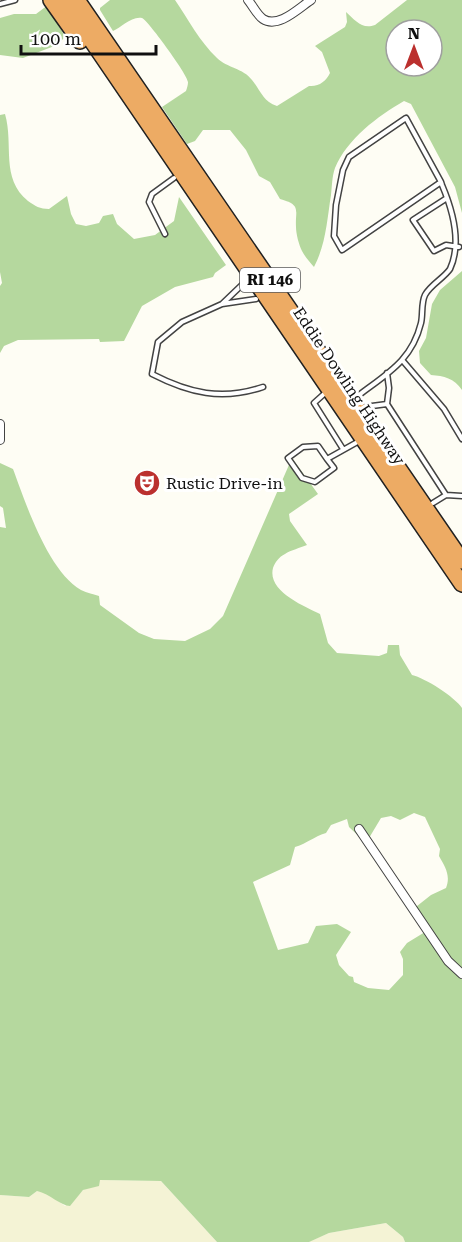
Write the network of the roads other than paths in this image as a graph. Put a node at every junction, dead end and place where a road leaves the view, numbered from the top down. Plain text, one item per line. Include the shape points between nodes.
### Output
1 (15, 0) edge
2 (51, 0) edge
3 (64, 0) edge
4 (78, 0) edge
5 (88, 0) edge
6 (248, 0) edge
7 (311, 0) edge
8 (0, 4) edge
9 (174, 178) junction
10 (441, 182) junction
11 (447, 198) junction
12 (165, 234) dead end
13 (459, 247) junction
14 (245, 282) junction
15 (256, 299) junction
16 (222, 304) junction
17 (403, 361) junction
18 (387, 373) junction
19 (263, 387) dead end
20 (324, 394) junction
21 (359, 395) junction
22 (387, 405) junction
23 (368, 409) junction
24 (0, 425) edge
25 (462, 439) edge
26 (0, 440) edge
27 (365, 444) junction
28 (343, 449) junction
29 (327, 459) junction
30 (462, 496) edge
31 (440, 499) junction
32 (462, 544) edge
33 (462, 561) edge
34 (462, 584) edge
35 (359, 829) dead end
36 (462, 974) edge

1 - 8 lane
2 - 9 highway
3 - 27 highway, Eddie Dowling Highway / RI 146
4 - 33 highway, Eddie Dowling Highway / RI 146
5 - 21 highway
6 - 7 street via 267,21 276,21
9 - 12 lane via 152,194 149,202
9 - 14 highway
10 - 10 lane via 406,118 349,156 336,205 334,236 342,250
10 - 11 lane
11 - 13 lane
11 - 13 lane via 413,220 434,251 446,245
13 - 17 lane via 450,270 425,296 421,322
14 - 15 highway
14 - 16 lane
15 - 16 lane
15 - 20 highway
16 - 19 lane via 182,322 158,342 152,374 187,390 208,393 230,394
17 - 18 lane
17 - 25 lane via 444,409
18 - 21 lane
18 - 22 lane
20 - 27 highway
20 - 28 lane via 314,403
21 - 23 highway
22 - 23 lane
22 - 31 lane
23 - 31 highway
24 - 26 street
27 - 28 lane
27 - 34 highway, Eddie Dowling Highway / RI 146
28 - 29 lane
29 - 29 lane via 334,468 315,482 302,478 288,458 303,447 318,446
30 - 31 lane
31 - 32 highway
35 - 36 street via 448,961

